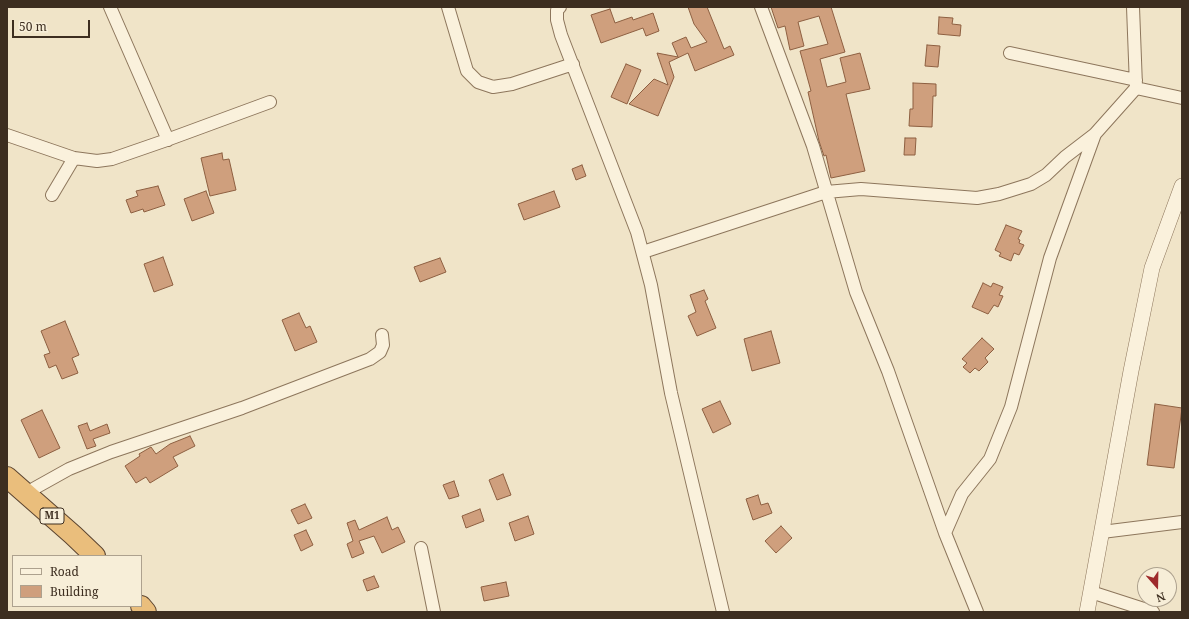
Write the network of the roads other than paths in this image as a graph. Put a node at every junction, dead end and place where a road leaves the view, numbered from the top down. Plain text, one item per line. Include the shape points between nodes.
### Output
1 (110, 7) edge
2 (448, 7) edge
3 (761, 7) edge
4 (1133, 7) edge
5 (560, 8) edge
6 (1010, 53) dead end
7 (573, 64) junction
8 (1136, 84) junction
9 (1182, 98) edge
10 (270, 102) dead end
11 (1095, 134) junction
12 (7, 135) edge
13 (168, 140) junction
14 (74, 158) junction
15 (1182, 186) edge
16 (826, 192) junction
17 (52, 195) dead end
18 (643, 252) junction
19 (382, 335) dead end
20 (14, 488) edge
21 (1182, 522) edge
22 (1102, 532) junction
23 (945, 533) junction
24 (421, 548) dead end
25 (94, 555) edge
26 (1091, 592) junction
27 (434, 612) edge
28 (723, 612) edge
29 (977, 612) edge
30 (1087, 612) edge
31 (1153, 612) edge

1 - 13 street
2 - 7 street via 467,71 478,82 493,87 512,84
3 - 16 street via 813,146
4 - 8 street
5 - 7 street via 557,20
6 - 8 street
7 - 18 street
8 - 9 street
8 - 11 street
10 - 13 street
11 - 16 street via 1046,175 1031,184 999,194 977,198 861,190
11 - 23 street via 1050,258 1011,407 990,459 962,494
12 - 14 street
13 - 14 street via 112,159 97,161
14 - 17 street
15 - 22 street via 1152,268
16 - 18 street
16 - 23 street via 856,292 888,371
18 - 28 street via 671,393
19 - 20 street via 383,345 380,352 370,359 242,408
20 - 25 highway, M1 via 73,534
21 - 22 street
22 - 26 street
23 - 29 street
24 - 27 street
26 - 30 street
26 - 31 street

